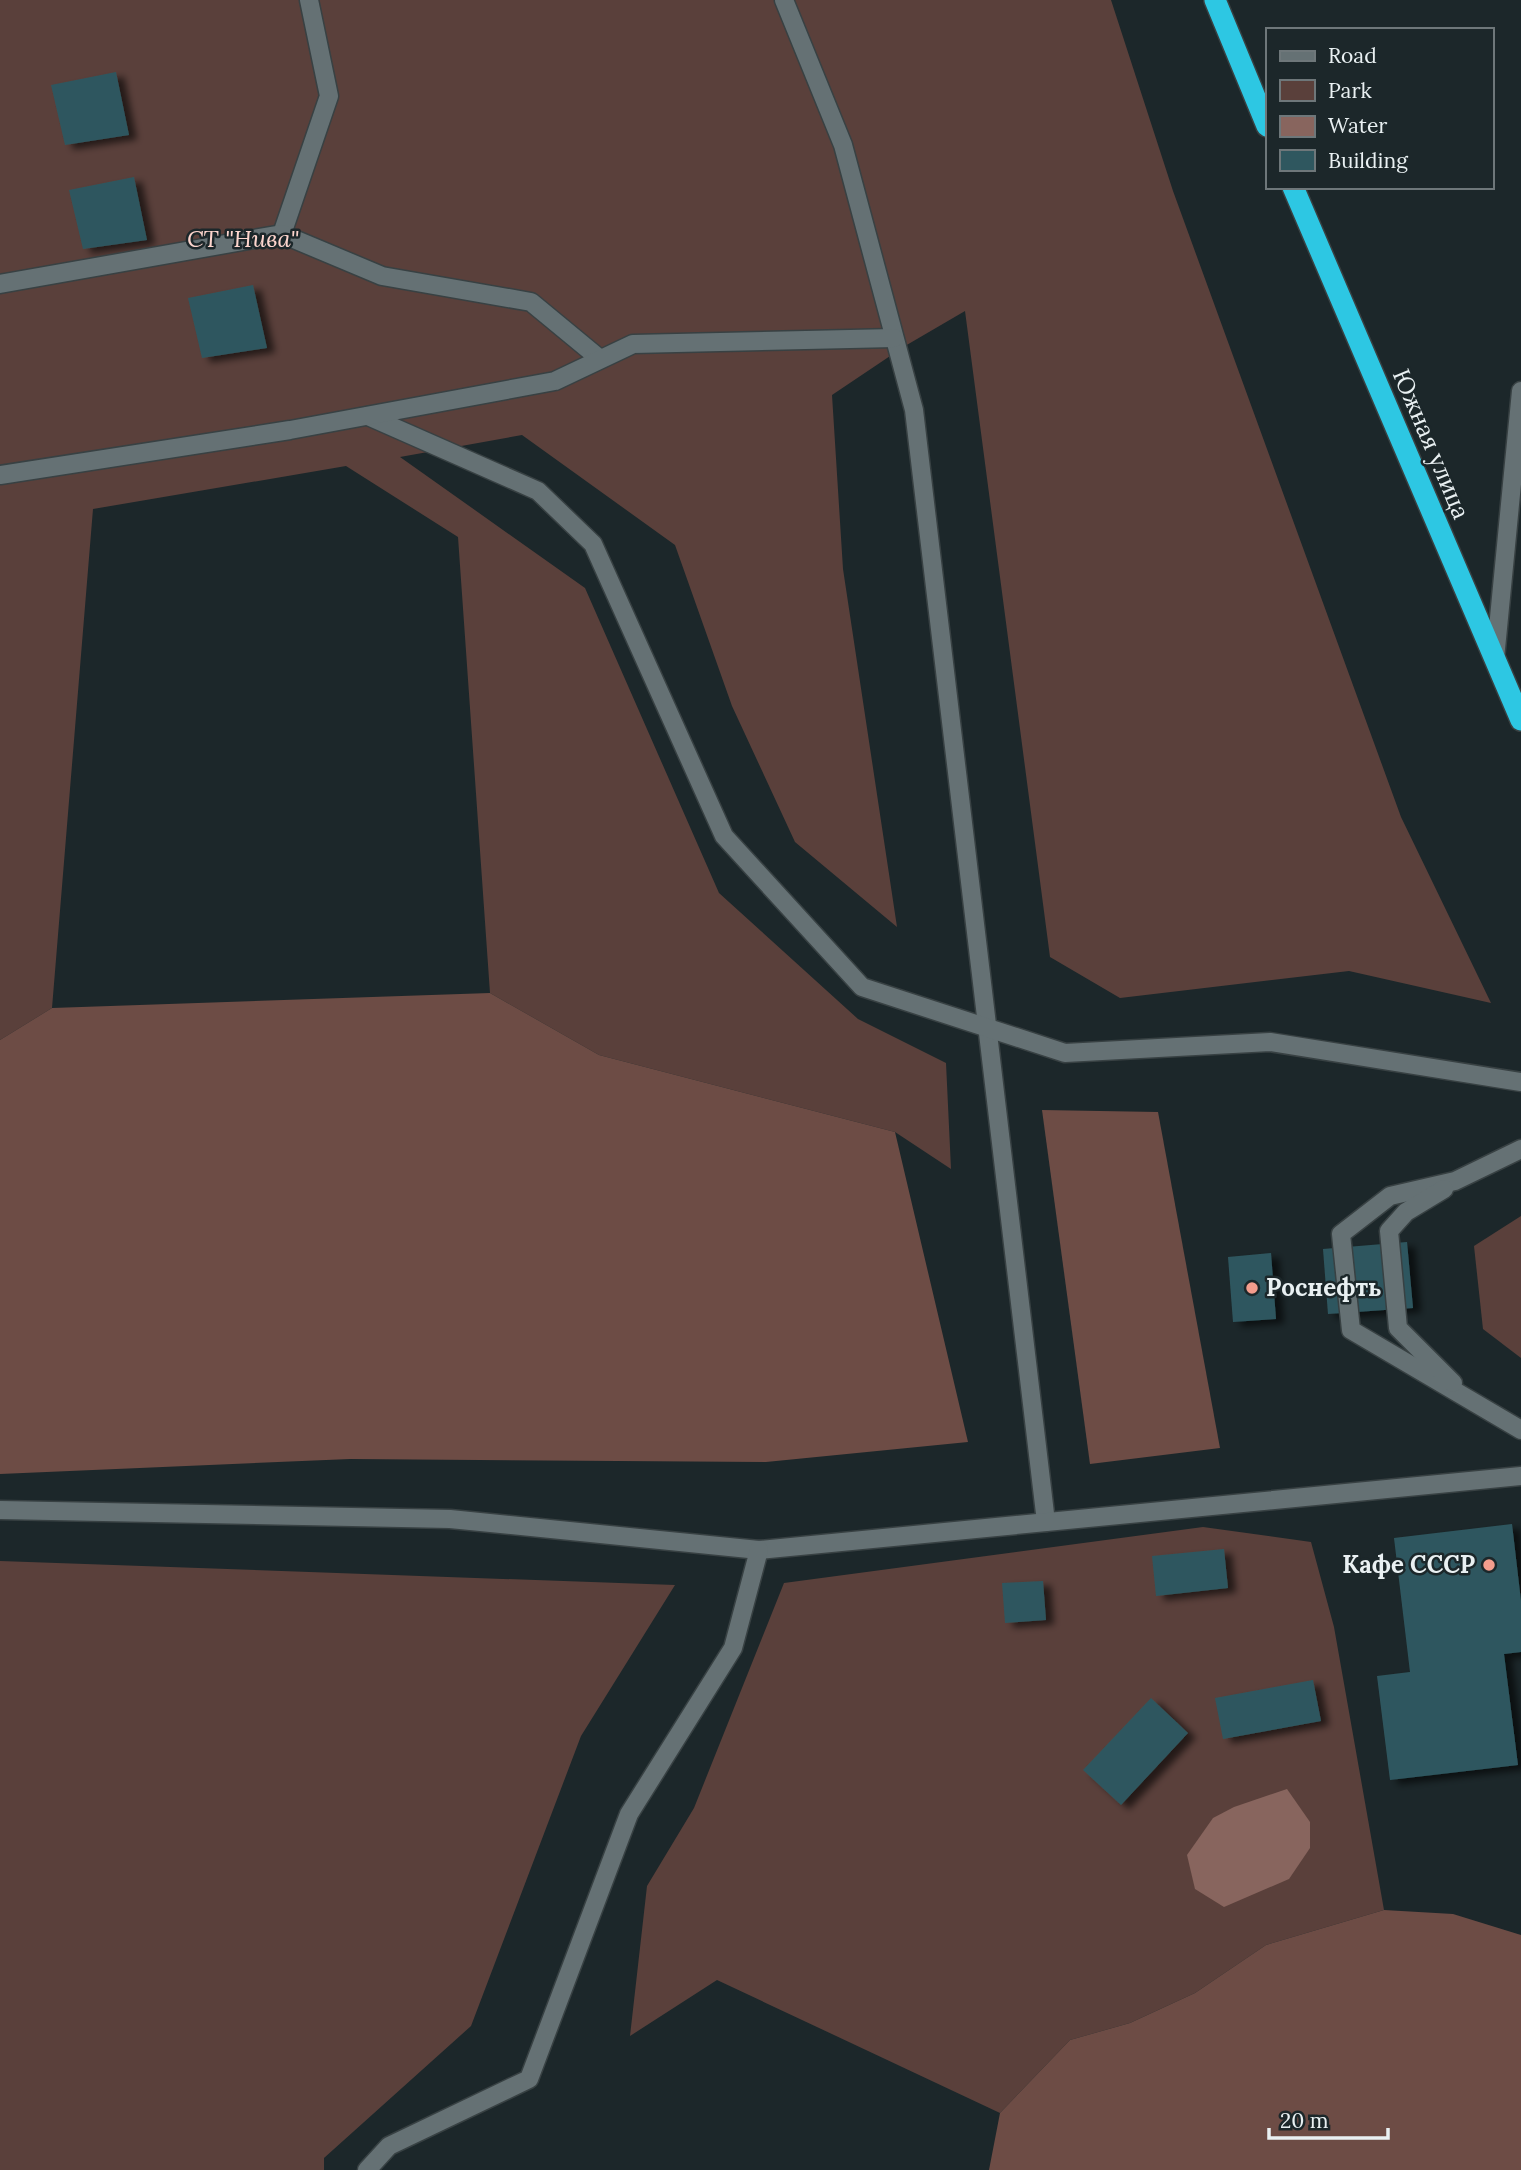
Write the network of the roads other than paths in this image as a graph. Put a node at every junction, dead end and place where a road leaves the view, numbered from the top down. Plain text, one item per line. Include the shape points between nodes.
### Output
1 (309, 0) edge
2 (783, 0) edge
3 (1215, 0) edge
4 (1266, 124) edge
5 (1294, 189) edge
6 (282, 234) junction
7 (0, 284) edge
8 (894, 338) junction
9 (600, 359) junction
10 (1521, 391) edge
11 (368, 416) junction
12 (0, 475) edge
13 (1515, 517) edge
14 (1495, 663) junction
15 (1521, 720) edge
16 (987, 1029) junction
17 (1521, 1082) edge
18 (1521, 1149) edge
19 (1455, 1181) junction
20 (1472, 1402) junction
21 (1521, 1430) edge
22 (1521, 1476) edge
23 (0, 1510) edge
24 (1046, 1522) junction
25 (759, 1550) junction
26 (367, 2170) edge

1 - 6 street via 329,96
2 - 8 street via 843,145
3 - 4 highway
5 - 14 highway, Южная улица
6 - 7 street
6 - 9 street via 382,276 531,302
8 - 9 street via 633,344
8 - 16 street via 914,410
9 - 11 street via 555,381
10 - 13 street
11 - 12 street
11 - 16 street via 538,491 593,544 724,836 862,987
13 - 14 street
14 - 15 highway, Южная улица
16 - 17 street via 1065,1053 1270,1042
16 - 24 street
18 - 19 street
19 - 20 street via 1406,1212 1389,1231 1398,1328
19 - 20 street via 1390,1196 1341,1234 1351,1329
20 - 21 street
22 - 24 street
23 - 25 street via 450,1519
24 - 25 street
25 - 26 street via 733,1648 629,1814 529,2079 389,2146

